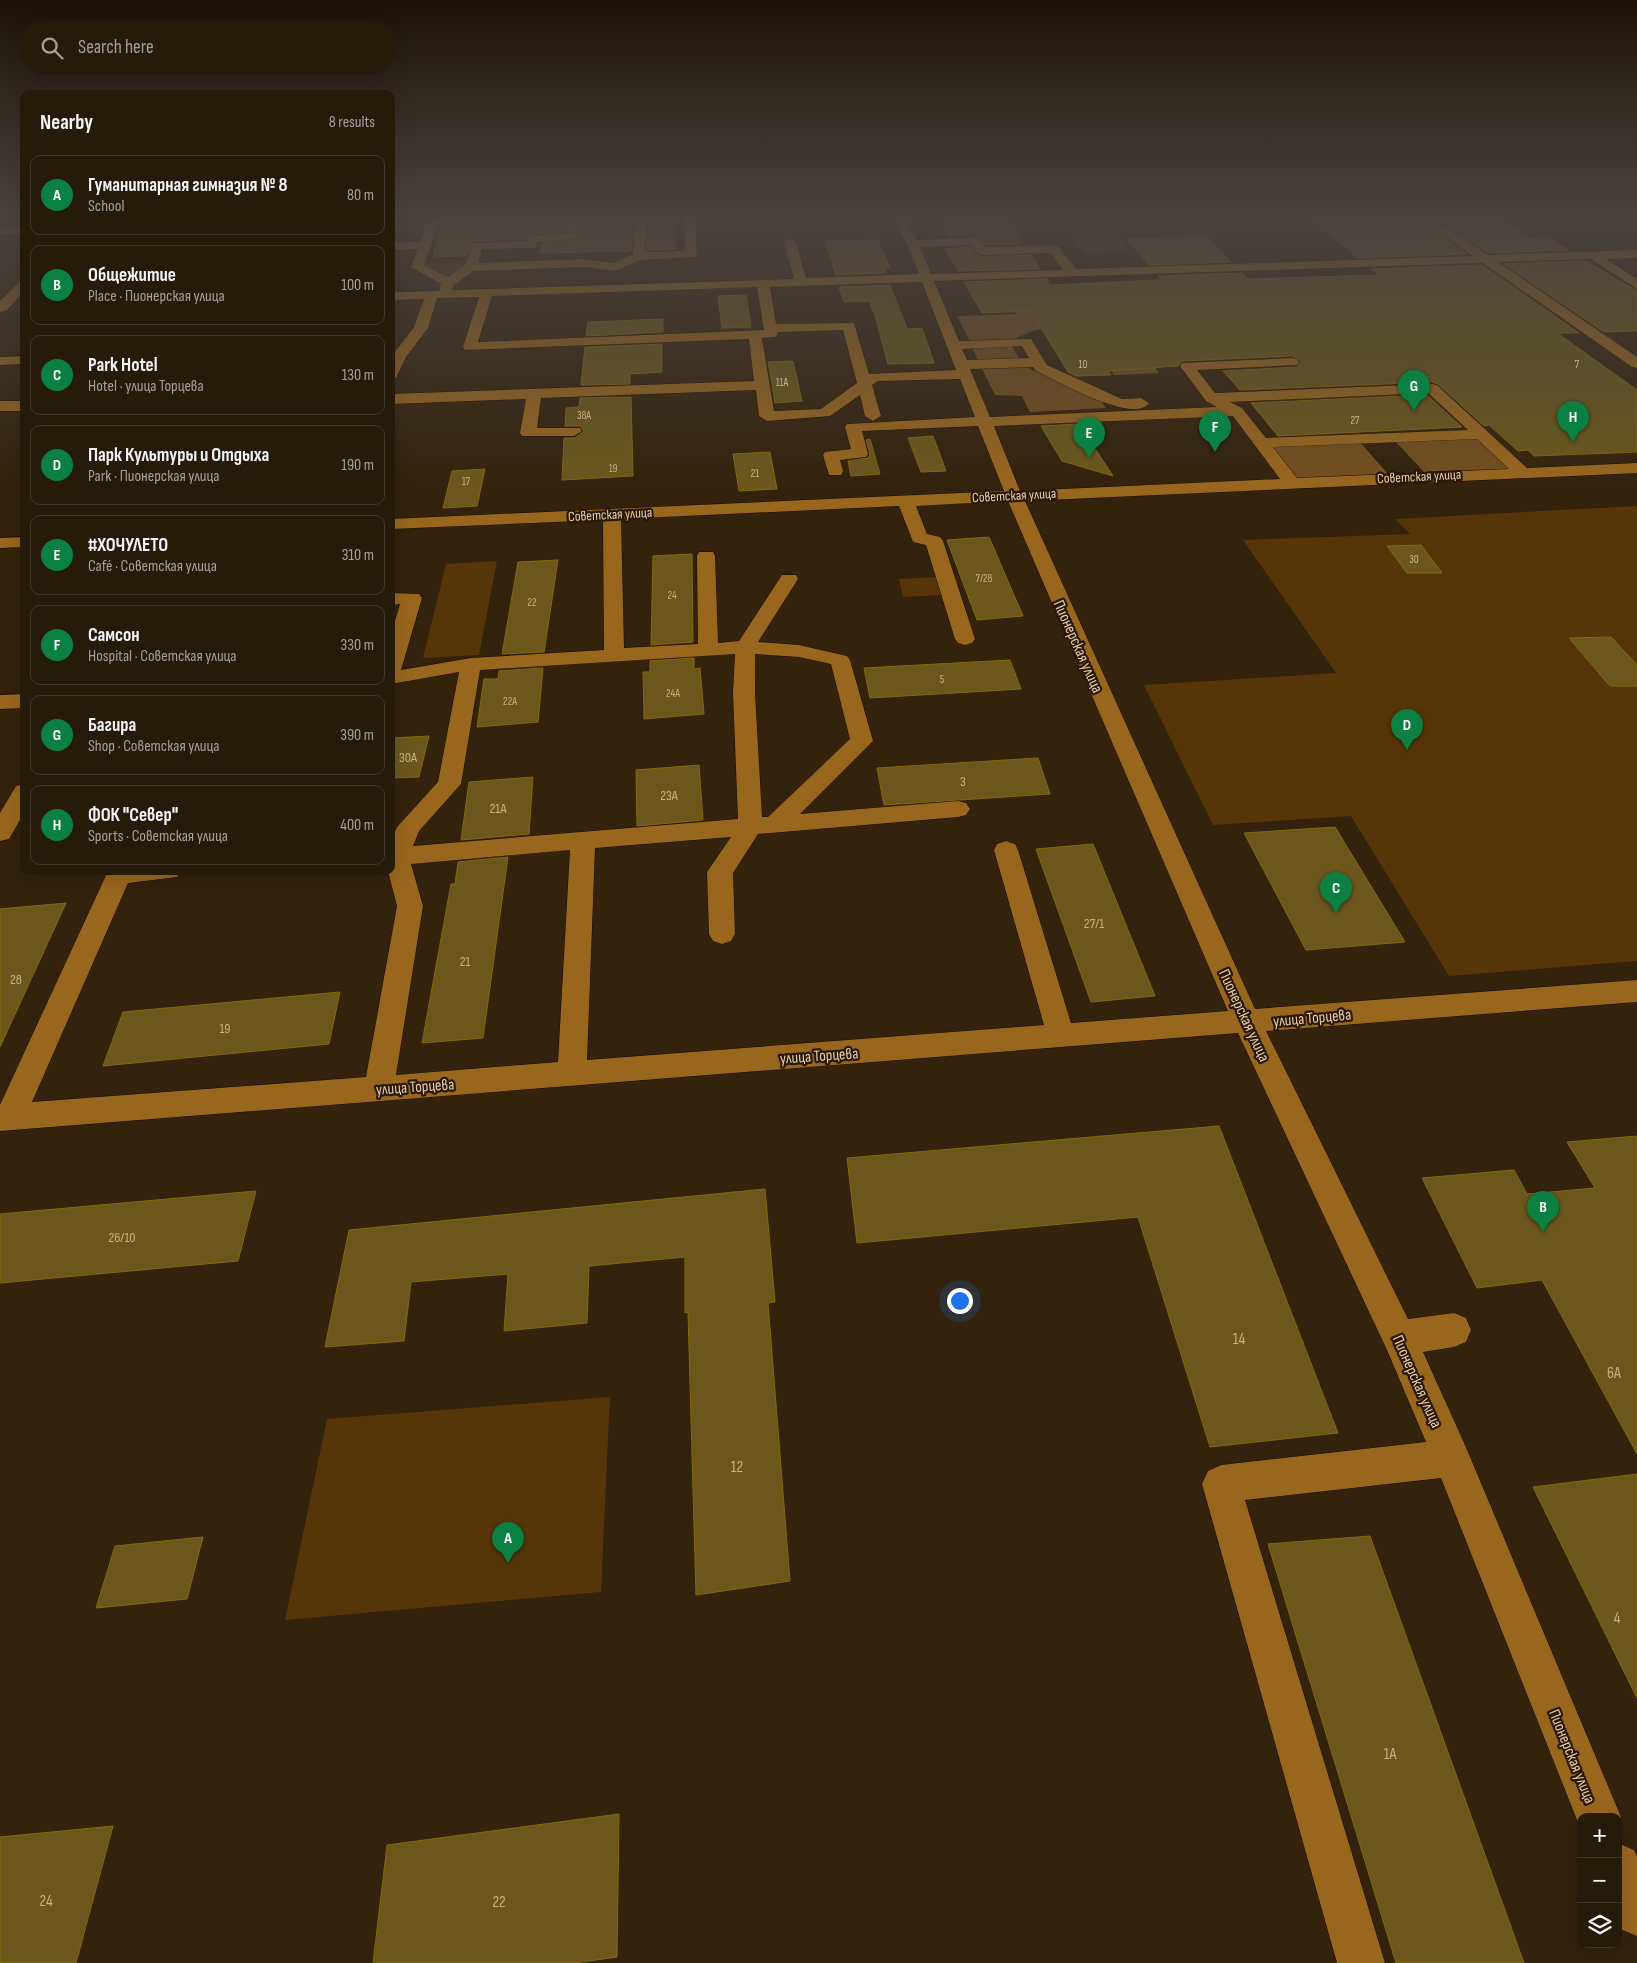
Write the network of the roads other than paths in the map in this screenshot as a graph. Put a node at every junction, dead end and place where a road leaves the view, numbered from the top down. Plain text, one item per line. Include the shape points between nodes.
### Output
1 (434, 304) edge
2 (484, 304) edge
3 (767, 304) edge
4 (936, 304) edge
5 (1550, 304) edge
6 (20, 307) edge
7 (0, 308) edge
8 (771, 328) junction
9 (755, 335) junction
10 (953, 345) junction
11 (20, 360) edge
12 (0, 361) edge
13 (1038, 362) junction
14 (1292, 362) dead end
15 (1637, 364) edge
16 (395, 366) edge
17 (963, 370) junction
18 (867, 379) junction
19 (762, 385) junction
20 (534, 394) junction
21 (1211, 398) junction
22 (395, 399) edge
23 (1145, 403) dead end
24 (0, 406) edge
25 (20, 406) edge
26 (1237, 411) junction
27 (873, 416) dead end
28 (984, 422) junction
29 (574, 431) dead end
30 (1481, 434) junction
31 (1261, 443) junction
32 (1637, 468) edge
33 (835, 471) dead end
34 (1522, 472) junction
35 (1292, 483) junction
36 (1013, 495) junction
37 (904, 500) junction
38 (612, 514) junction
39 (395, 524) edge
40 (20, 542) edge
41 (0, 543) edge
42 (706, 556) dead end
43 (789, 579) dead end
44 (395, 599) edge
45 (965, 639) dead end
46 (745, 647) junction
47 (708, 650) junction
48 (395, 656) edge
49 (614, 656) junction
50 (471, 664) junction
51 (395, 677) edge
52 (20, 701) edge
53 (0, 702) edge
54 (20, 799) edge
55 (958, 810) dead end
56 (761, 827) junction
57 (0, 833) edge
58 (583, 841) junction
59 (1006, 850) dead end
60 (395, 854) edge
61 (395, 856) edge
62 (395, 859) edge
63 (119, 875) edge
64 (722, 934) dead end
65 (1637, 991) edge
66 (1247, 1022) junction
67 (1061, 1036) junction
68 (572, 1074) junction
69 (379, 1089) junction
70 (5, 1117) edge
71 (1454, 1330) dead end
72 (1399, 1338) junction
73 (1452, 1458) junction
74 (1596, 1813) edge
75 (1622, 1876) edge
76 (1637, 1912) edge
77 (1360, 1963) edge

1 - 16 street
2 - 9 street via 470,346
3 - 8 street
4 - 10 street, Пионерская улица
5 - 15 street
6 - 7 street
8 - 9 street via 771,334
8 - 18 street via 849,326
9 - 19 street
10 - 13 street via 1026,342
10 - 17 street, Пионерская улица
11 - 12 street
13 - 17 street
13 - 23 street via 1041,368 1120,404
14 - 21 street via 1187,366
17 - 18 street
17 - 28 street, Пионерская улица
18 - 19 street via 825,413 767,416
18 - 27 street
19 - 20 street
20 - 22 street
20 - 29 street via 528,433
21 - 26 street
21 - 30 street via 1432,388
24 - 25 street
26 - 28 street
26 - 31 street
28 - 33 street via 853,427 860,454 831,456
28 - 36 street, Пионерская улица
30 - 31 street
30 - 34 street
31 - 35 street
32 - 34 street, Советская улица
34 - 35 street, Советская улица
35 - 36 street, Советская улица
36 - 37 street, Советская улица
36 - 66 street, Пионерская улица
37 - 38 street, Советская улица
37 - 45 street via 919,538 934,541
38 - 39 street, Советская улица
38 - 49 street
40 - 41 street
42 - 47 street
43 - 46 street
44 - 48 street via 412,598
46 - 47 street
46 - 56 street via 744,693
46 - 56 street via 840,660 862,741
47 - 49 street
49 - 50 street
50 - 51 street
50 - 60 street via 449,784 409,827
52 - 53 street
54 - 57 street
55 - 56 street
56 - 58 street
56 - 64 street via 720,872
58 - 61 street
58 - 68 street
59 - 67 street
62 - 69 street via 410,906
63 - 70 street
65 - 66 street, улица Торцева
66 - 67 street, улица Торцева
66 - 72 street, Пионерская улица
67 - 68 street, улица Торцева
68 - 69 street, улица Торцева
69 - 70 street, улица Торцева
71 - 72 street
72 - 73 street, Пионерская улица
73 - 74 street, Пионерская улица
73 - 77 street via 1221,1484
75 - 76 street

